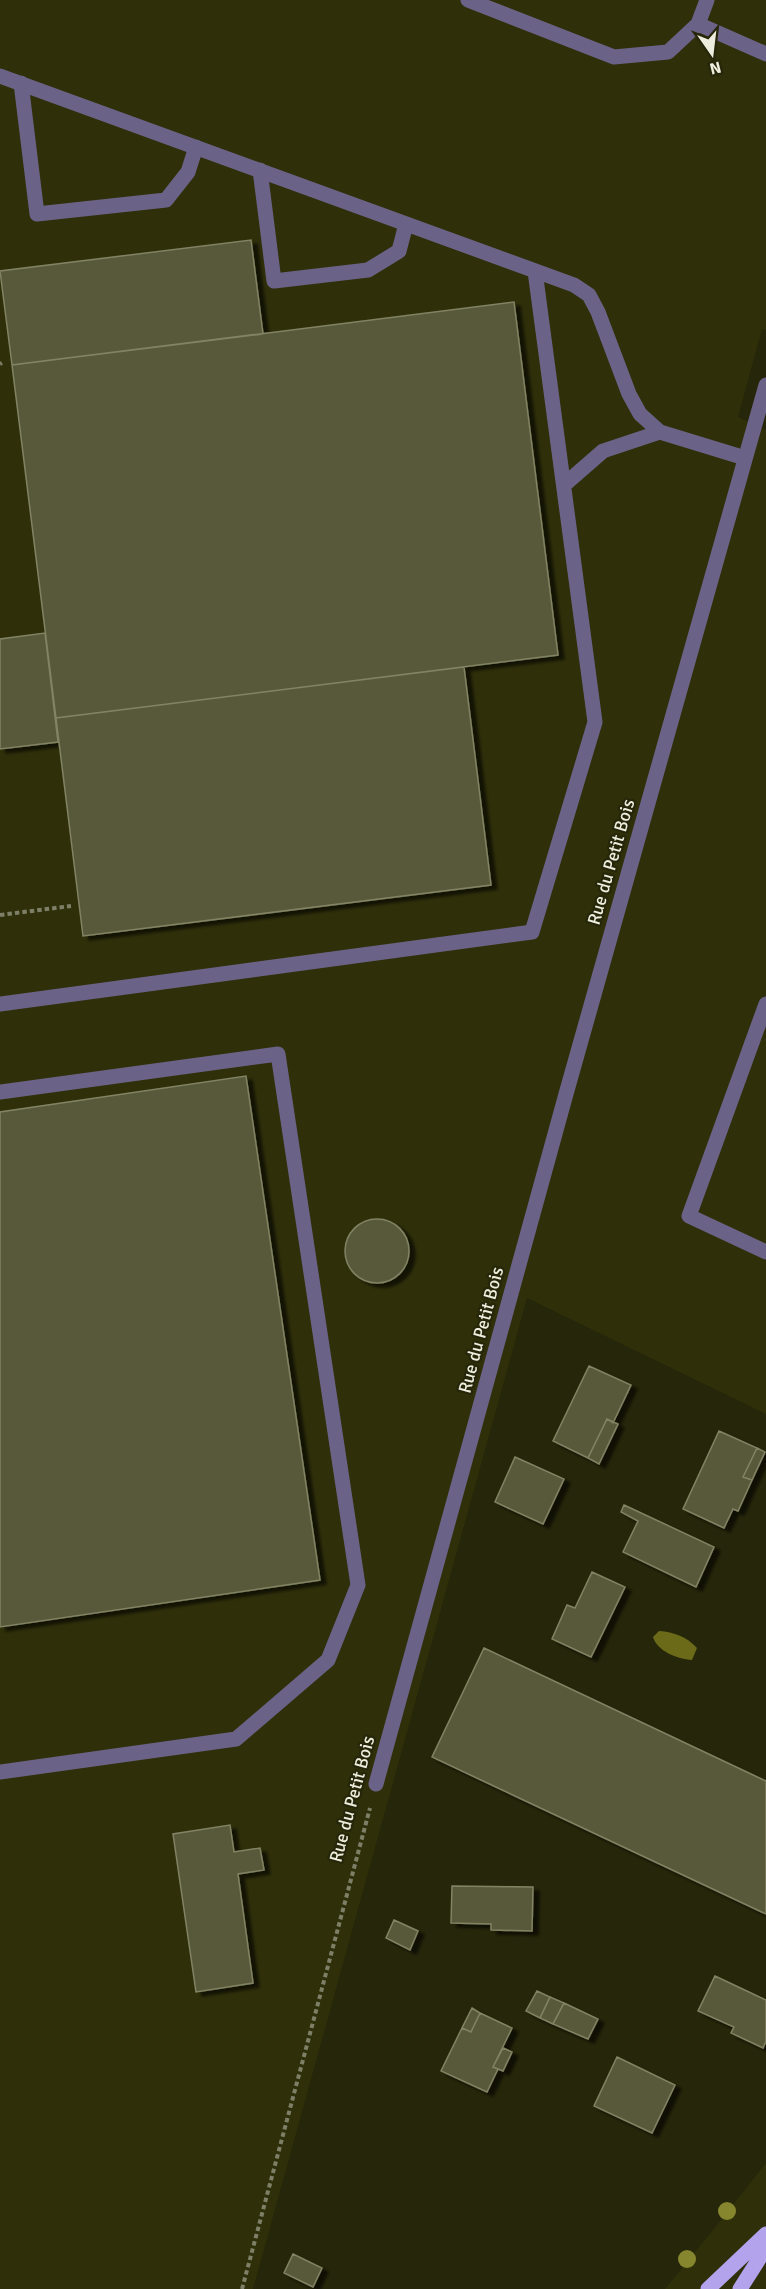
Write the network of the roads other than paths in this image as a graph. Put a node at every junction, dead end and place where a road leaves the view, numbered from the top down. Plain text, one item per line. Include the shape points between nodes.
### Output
1 (468, 0) edge
2 (707, 0) edge
3 (698, 24) junction
4 (766, 54) edge
5 (0, 76) edge
6 (21, 83) junction
7 (196, 147) junction
8 (260, 170) junction
9 (406, 224) junction
10 (535, 271) junction
11 (766, 384) edge
12 (660, 432) junction
13 (745, 458) junction
14 (564, 485) junction
15 (0, 1004) edge
16 (766, 1004) edge
17 (0, 1092) edge
18 (766, 1252) edge
19 (0, 1772) edge
20 (376, 1784) road end
21 (766, 2234) edge
22 (766, 2248) edge
23 (708, 2289) edge
24 (740, 2289) edge

1 - 3 street via 614,57 669,52
2 - 3 street
3 - 4 street
5 - 6 street
6 - 7 street
6 - 7 street via 37,214 166,200 188,172
7 - 8 street
8 - 9 street
8 - 9 street via 274,281 368,270 399,251
9 - 10 street
10 - 12 street via 574,285 589,295 629,394 640,414
10 - 14 street
11 - 13 street, Rue du Petit Bois
12 - 13 street
12 - 14 street via 603,452
13 - 20 street, Rue du Petit Bois
14 - 15 street via 596,722 532,932
16 - 18 street via 689,1216
17 - 19 street via 278,1054 358,1585 328,1660 236,1739
21 - 23 main road
22 - 24 main road

